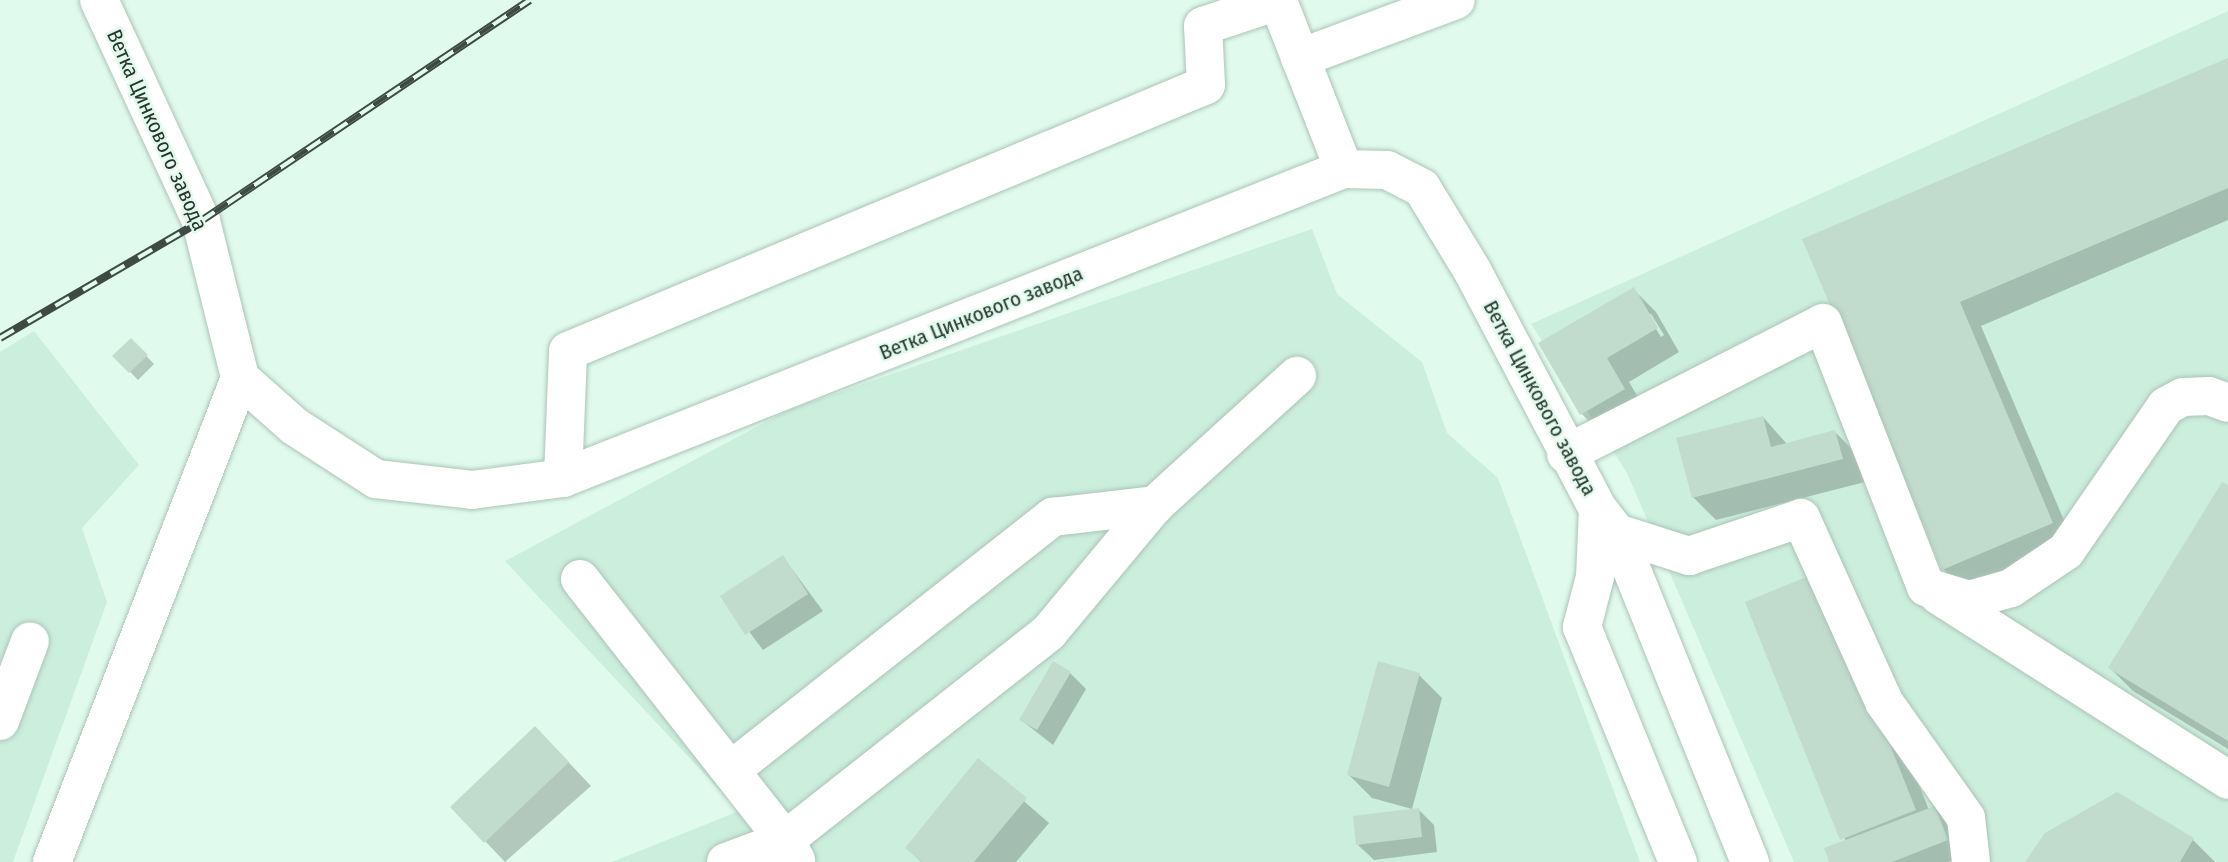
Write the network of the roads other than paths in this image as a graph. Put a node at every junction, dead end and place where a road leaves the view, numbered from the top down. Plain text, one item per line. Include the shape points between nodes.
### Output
1 (99, 0) edge
2 (1456, 0) edge
3 (1300, 58) junction
4 (1344, 169) junction
5 (1297, 376) dead end
6 (240, 379) junction
7 (2228, 403) edge
8 (1566, 454) junction
9 (563, 478) junction
10 (1155, 505) junction
11 (1608, 521) junction
12 (580, 579) dead end
13 (1926, 587) junction
14 (30, 641) dead end
15 (0, 721) edge
16 (731, 770) junction
17 (2228, 780) edge
18 (791, 851) edge
19 (60, 855) edge
20 (726, 862) edge
21 (1678, 862) edge
22 (1750, 862) edge
23 (1971, 862) edge

1 - 6 street, Ветка Цинкового завода via 201,221
2 - 3 street
3 - 4 street
3 - 9 street via 1278,1 1203,26 1206,85 568,351
4 - 8 street, Ветка Цинкового завода via 1387,170 1422,188 1473,272
4 - 9 street, Ветка Цинкового завода
5 - 10 street
6 - 9 street, Ветка Цинкового завода via 294,426 376,479 471,490
6 - 19 street
7 - 13 street via 2209,396 2183,397 2166,406 2116,475 2086,528 2066,551 2021,581 1969,600
8 - 11 street, Ветка Цинкового завода
8 - 13 street via 1823,323
10 - 16 street via 1053,517
10 - 18 street via 1048,632
11 - 21 street, Ветка Цинкового завода via 1582,627
11 - 22 street
11 - 23 street via 1689,556 1801,518 1884,702 1966,818
12 - 16 street
13 - 17 street
14 - 15 street
16 - 18 street
18 - 20 street

